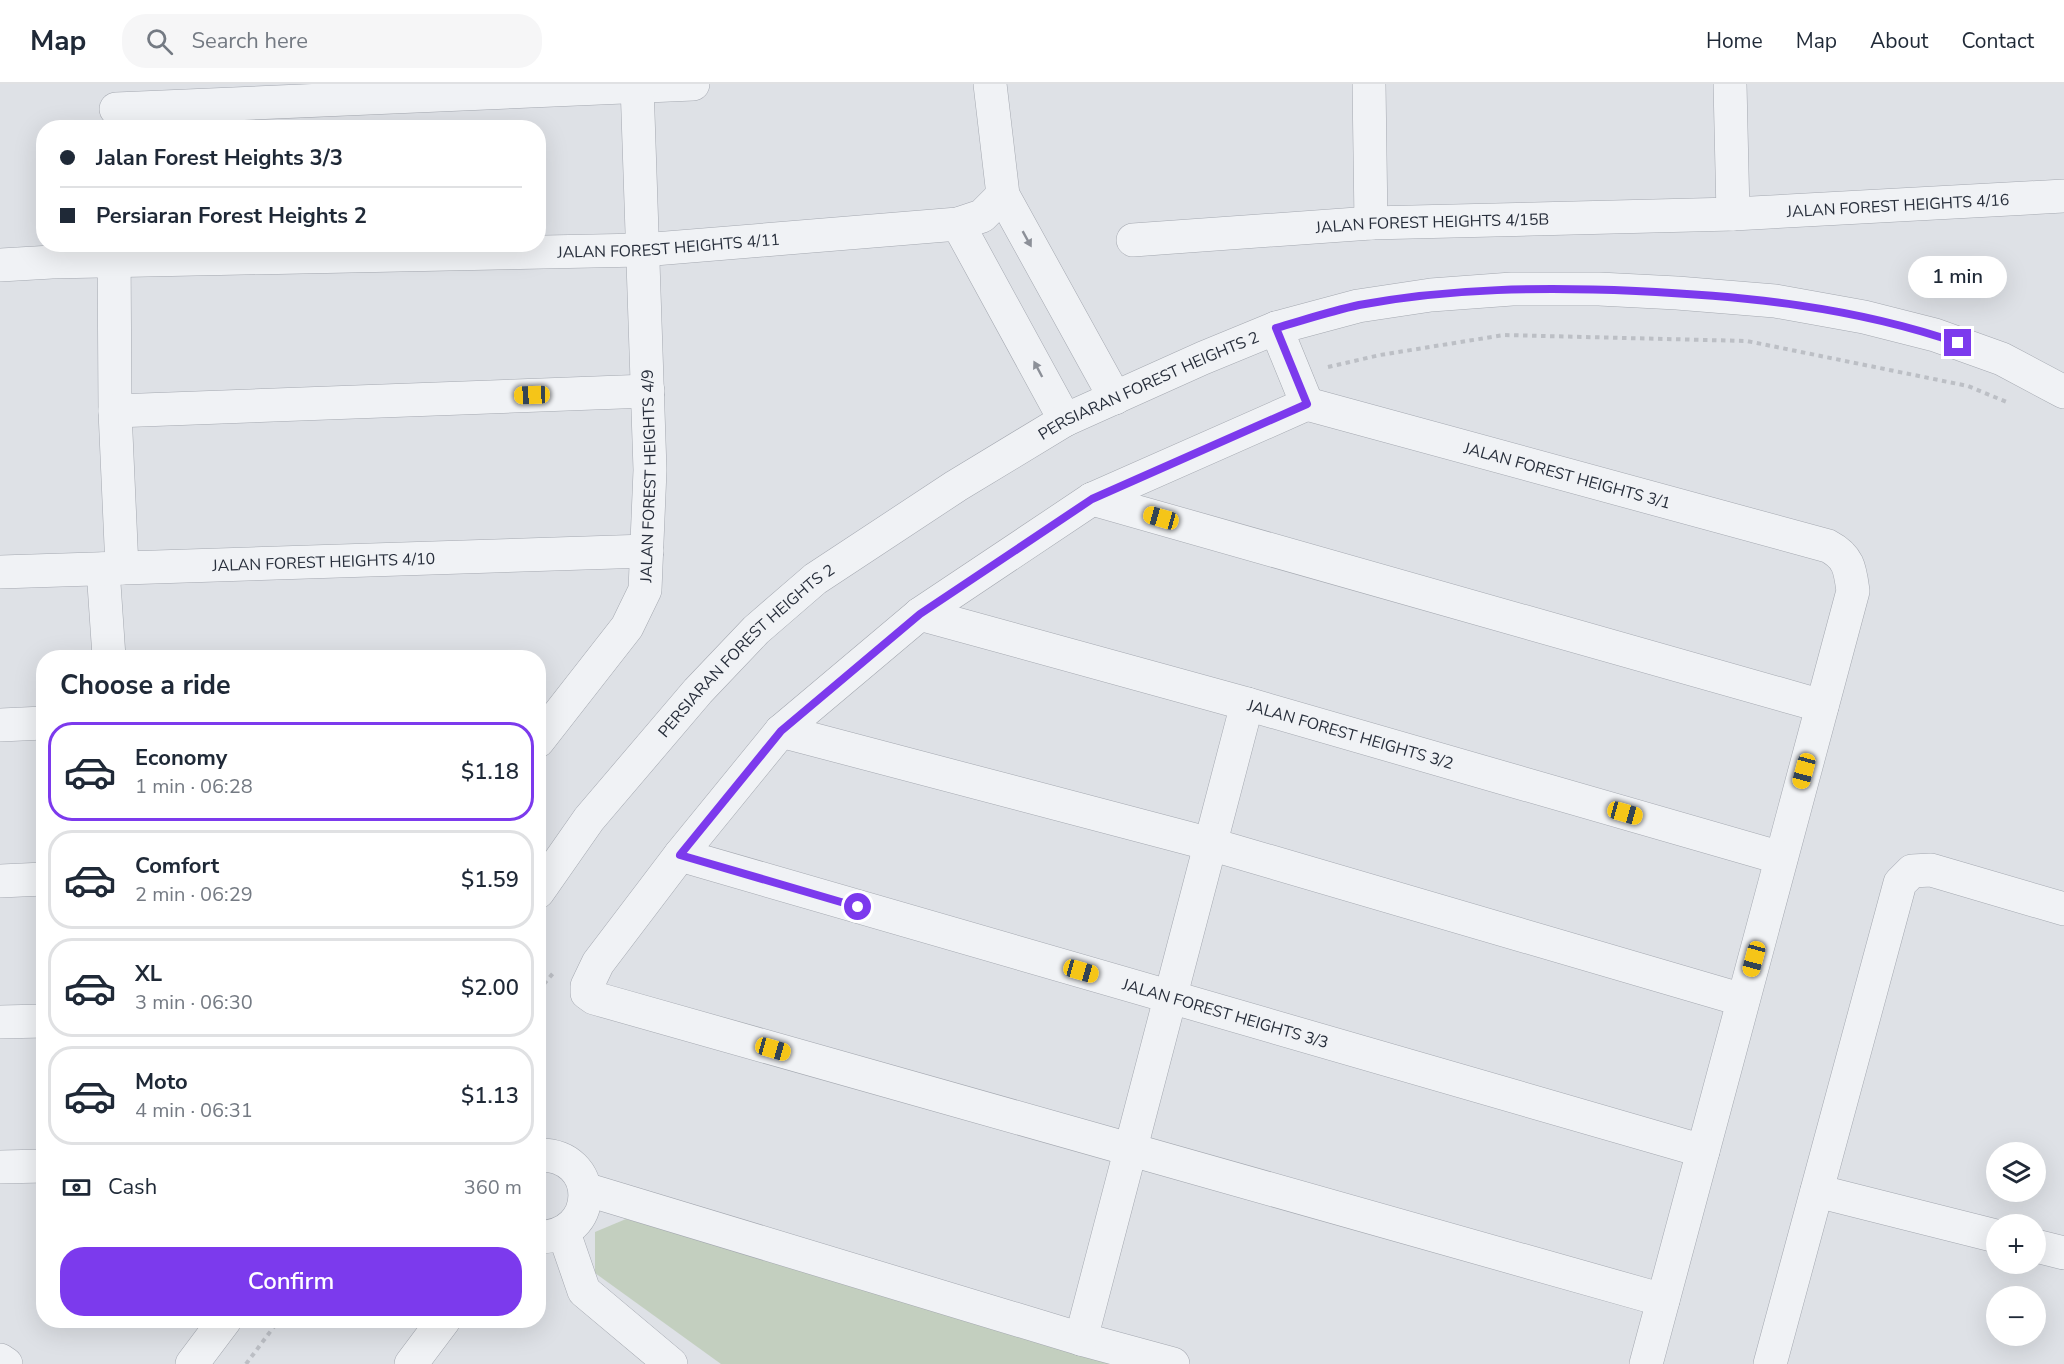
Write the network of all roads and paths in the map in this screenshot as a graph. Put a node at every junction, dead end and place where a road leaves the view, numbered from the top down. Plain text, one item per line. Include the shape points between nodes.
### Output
1 (693, 84) edge
2 (990, 84) edge
3 (1369, 84) edge
4 (1730, 84) edge
5 (637, 85) edge
6 (115, 107) edge
7 (1003, 195) junction
8 (2064, 196) edge
9 (1733, 214) junction
10 (1371, 223) junction
11 (958, 224) junction
12 (1133, 240) dead end
13 (642, 250) junction
14 (546, 251) edge
15 (290, 252) edge
16 (114, 253) edge
17 (0, 265) edge
18 (1276, 328) junction
19 (648, 391) junction
20 (2064, 392) edge
21 (1115, 398) junction
22 (1307, 404) junction
23 (115, 411) junction
24 (1065, 420) junction
25 (1092, 499) junction
26 (647, 551) junction
27 (112, 569) junction
28 (0, 572) edge
29 (920, 614) junction
30 (109, 650) edge
31 (554, 704) edge
32 (1247, 704) junction
33 (1822, 706) junction
34 (546, 722) edge
35 (36, 723) edge
36 (0, 725) edge
37 (781, 731) junction
38 (1210, 844) junction
39 (680, 855) junction
40 (1781, 858) junction
41 (36, 879) edge
42 (0, 881) edge
43 (546, 881) edge
44 (2064, 909) edge
45 (1170, 997) junction
46 (1743, 1000) junction
47 (36, 1021) edge
48 (0, 1022) edge
49 (1130, 1150) junction
50 (1703, 1151) junction
51 (546, 1155) edge
52 (36, 1166) edge
53 (0, 1167) edge
54 (585, 1188) junction
55 (1817, 1191) junction
56 (1986, 1233) edge
57 (551, 1235) edge
58 (2046, 1248) edge
59 (2064, 1253) edge
60 (1663, 1300) junction
61 (219, 1328) edge
62 (273, 1328) edge
63 (438, 1328) edge
64 (1081, 1340) junction
65 (0, 1360) edge
66 (414, 1363) edge
67 (6, 1364) edge
68 (192, 1364) edge
69 (246, 1364) edge
70 (671, 1364) edge
71 (1173, 1364) edge
72 (1646, 1364) edge
73 (1770, 1364) edge

1 - 5 street
2 - 7 street
3 - 10 street
4 - 9 street
5 - 6 street
5 - 13 street, JALAN FOREST HEIGHTS 4/9
7 - 11 street, JALAN FOREST HEIGHTS 4/11 via 982,216
7 -> 21 street
8 - 9 street, JALAN FOREST HEIGHTS 4/16
9 - 10 street, JALAN FOREST HEIGHTS 4/15B
10 - 12 street, JALAN FOREST HEIGHTS 4/15B
11 - 13 street, JALAN FOREST HEIGHTS 4/11
24 -> 11 street
13 - 14 street, JALAN FOREST HEIGHTS 4/11
13 - 19 street, JALAN FOREST HEIGHTS 4/9
15 - 16 street, JALAN FOREST HEIGHTS 4/11
16 - 17 street, JALAN FOREST HEIGHTS 4/11
16 - 23 street
18 - 20 street, PERSIARAN FOREST HEIGHTS 2 via 1358,306 1431,295 1512,289 1677,293 1774,301 1864,316 2002,359
18 - 21 street, PERSIARAN FOREST HEIGHTS 2
18 - 22 street
19 - 23 street
19 - 26 street, JALAN FOREST HEIGHTS 4/9
21 - 24 street, PERSIARAN FOREST HEIGHTS 2
22 - 25 street
22 - 33 street, JALAN FOREST HEIGHTS 3/1 via 1839,552 1847,562 1852,591
23 - 27 street
24 - 43 street, PERSIARAN FOREST HEIGHTS 2 via 815,579 756,630 698,691 589,819
25 - 29 street
25 - 33 street
26 - 27 street, JALAN FOREST HEIGHTS 4/10
26 - 31 street, JALAN FOREST HEIGHTS 4/9 via 645,590 627,627
27 - 28 street, JALAN FOREST HEIGHTS 4/10
27 - 30 street
29 - 32 street, JALAN FOREST HEIGHTS 3/2
29 - 37 street
31 - 34 street, JALAN FOREST HEIGHTS 4/9
32 - 38 street
32 - 40 street, JALAN FOREST HEIGHTS 3/2
33 - 40 street
35 - 36 street
37 - 38 street
37 - 39 street
38 - 45 street
38 - 46 street
39 - 45 street, JALAN FOREST HEIGHTS 3/3
39 - 49 street via 598,963 587,986 587,993 594,998
40 - 46 street
41 - 42 street
44 - 55 street via 1931,870 1912,871 1900,884
45 - 49 street
45 - 50 street, JALAN FOREST HEIGHTS 3/3
46 - 50 street
47 - 48 street
49 - 60 street
49 - 64 street
50 - 60 street
51 - 54 street via 562,1158 573,1166
52 - 53 street
54 - 57 street via 582,1214 574,1224
54 - 64 street
55 - 56 street
55 - 73 street
57 - 70 street via 584,1291
58 - 59 street
60 - 72 street
61 - 68 street
62 - 69 path
63 - 66 street
64 - 71 street
65 - 67 street

